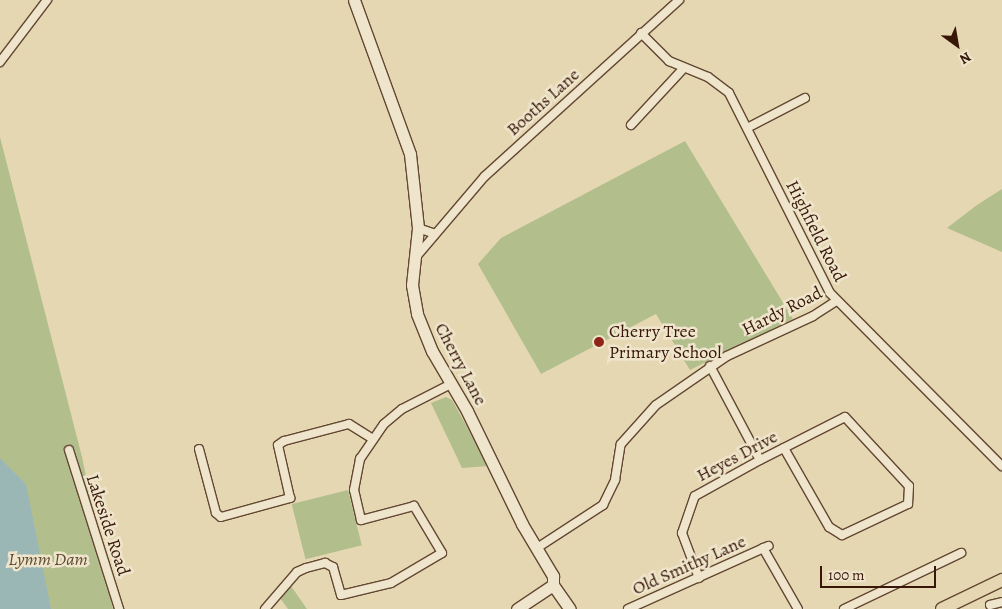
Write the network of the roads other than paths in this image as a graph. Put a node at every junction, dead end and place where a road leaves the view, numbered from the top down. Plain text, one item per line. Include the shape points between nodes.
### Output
1 (47, 0) edge
2 (354, 0) edge
3 (679, 0) edge
4 (641, 33) junction
5 (0, 62) edge
6 (683, 69) junction
7 (805, 98) dead end
8 (631, 125) dead end
9 (749, 127) junction
10 (418, 228) junction
11 (435, 234) junction
12 (415, 258) junction
13 (836, 301) junction
14 (710, 366) junction
15 (451, 384) junction
16 (373, 439) junction
17 (784, 448) junction
18 (199, 449) dead end
19 (69, 450) dead end
20 (760, 460) junction
21 (1002, 466) edge
22 (537, 548) junction
23 (961, 553) dead end
24 (699, 578) junction
25 (1002, 580) edge
26 (553, 585) junction
27 (1002, 602) edge
28 (990, 605) dead end
29 (119, 609) edge
30 (265, 609) edge
31 (517, 609) edge
32 (570, 609) edge
33 (628, 609) edge
34 (798, 609) edge
35 (844, 609) edge
36 (942, 609) edge

1 - 5 street
2 - 10 main road, Cherry Lane via 410,154
3 - 4 street, Booths Lane
4 - 6 street, Highfield Road via 662,56
4 - 11 street, Booths Lane via 485,176
6 - 8 street
6 - 9 street, Highfield Road via 719,84 736,102
7 - 9 street
9 - 13 street, Highfield Road via 824,283
10 - 11 street
10 - 12 main road, Cherry Lane
11 - 12 street, Booths Lane
12 - 15 main road, Cherry Lane via 412,285 417,314 429,346
13 - 14 street, Hardy Road via 813,316
13 - 21 street, Highfield Road
14 - 20 street
14 - 22 street, Hardy Road via 662,400 627,434 618,455 615,480 603,505
15 - 16 street via 402,409
15 - 22 main road, Cherry Lane
16 - 18 street via 349,424 284,441 278,445 290,498 221,518 216,513
16 - 30 street via 356,474 354,490 361,520 414,506 442,553 391,583 341,595 333,567 325,563 306,568 297,572
17 - 17 street, Heyes Drive via 845,417 908,486 908,504 842,535 829,527
17 - 20 street, Heyes Drive
19 - 29 street, Lakeside Road
20 - 24 street, Heyes Drive via 704,490 689,505 683,542
22 - 26 main road, Cherry Lane via 554,576
23 - 35 street
24 - 33 street, Old Smithy Lane
24 - 34 street, Old Smithy Lane via 765,547
25 - 36 main road
26 - 31 main road
26 - 32 main road, Cherry Lane
27 - 28 street

